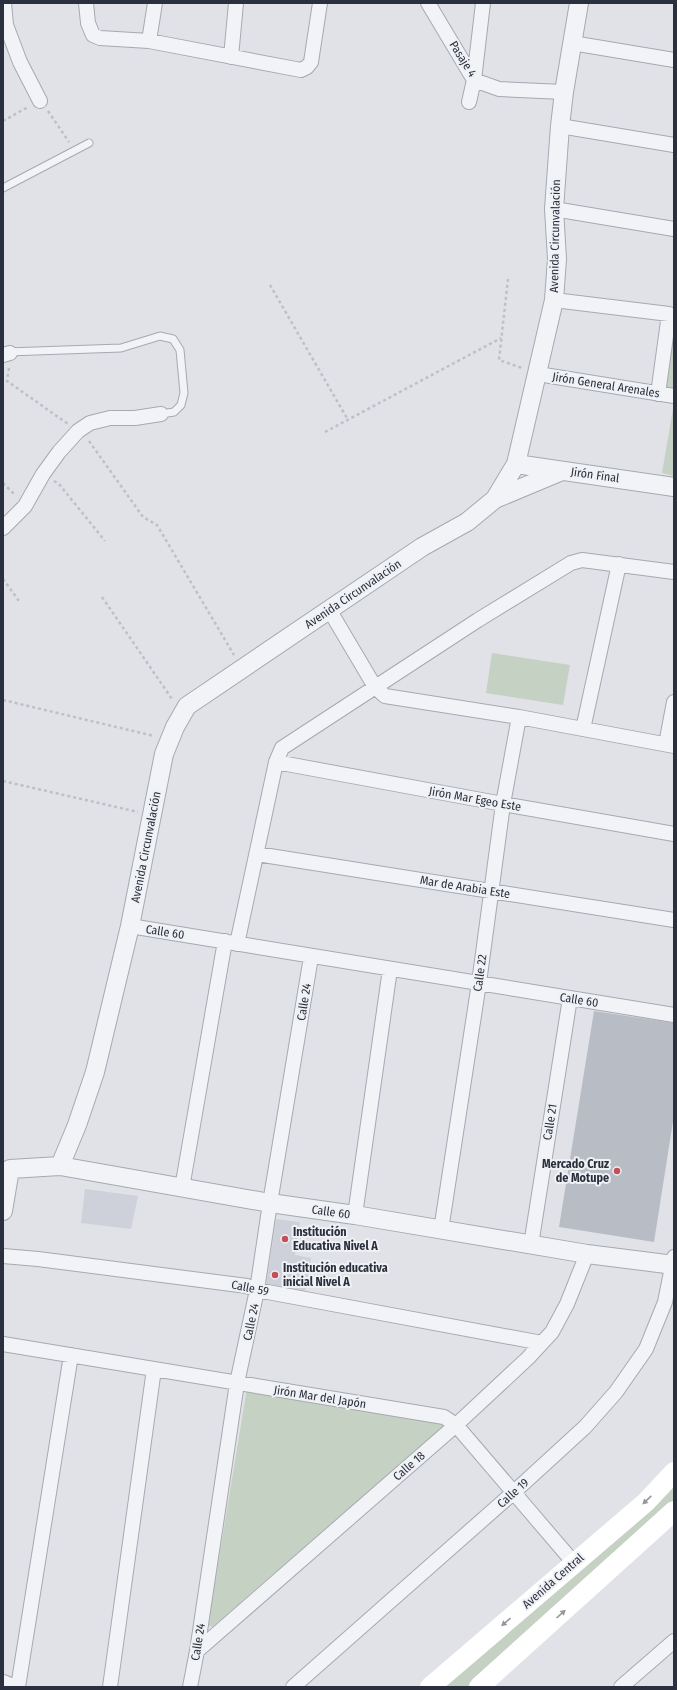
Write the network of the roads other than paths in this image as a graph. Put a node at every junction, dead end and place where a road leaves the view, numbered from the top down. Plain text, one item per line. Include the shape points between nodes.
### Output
1 (4, 3) edge
2 (86, 3) edge
3 (155, 3) edge
4 (236, 3) edge
5 (320, 3) edge
6 (428, 3) edge
7 (484, 3) edge
8 (579, 3) edge
9 (149, 42) junction
10 (572, 43) junction
11 (231, 57) junction
12 (674, 60) edge
13 (474, 80) junction
14 (564, 92) junction
15 (40, 101) road end
16 (469, 102) dead end
17 (560, 126) junction
18 (89, 143) dead end
19 (674, 145) edge
20 (3, 188) edge
21 (554, 209) junction
22 (674, 228) edge
23 (554, 300) junction
24 (5, 353) edge
25 (538, 374) junction
26 (658, 394) junction
27 (674, 396) edge
28 (161, 414) joint
29 (516, 464) junction
30 (562, 471) junction
31 (674, 487) edge
32 (495, 500) junction
33 (3, 528) edge
34 (619, 564) junction
35 (674, 572) edge
36 (330, 611) junction
37 (375, 687) junction
38 (674, 702) edge
39 (519, 717) junction
40 (583, 729) junction
41 (670, 745) edge
42 (276, 762) junction
43 (503, 804) junction
44 (674, 834) edge
45 (257, 854) junction
46 (491, 891) junction
47 (674, 920) edge
48 (130, 926) junction
49 (231, 942) junction
50 (311, 957) junction
51 (390, 969) junction
52 (478, 983) junction
53 (570, 998) junction
54 (674, 1015) edge
55 (60, 1166) junction
56 (6, 1170) edge
57 (182, 1188) junction
58 (270, 1203) junction
59 (3, 1211) edge
60 (354, 1215) junction
61 (441, 1230) junction
62 (531, 1245) junction
63 (587, 1254) junction
64 (3, 1256) edge
65 (674, 1262) edge
66 (258, 1290) junction
67 (542, 1343) junction
68 (3, 1344) edge
69 (71, 1355) junction
70 (154, 1369) junction
71 (237, 1383) junction
72 (456, 1425) junction
73 (674, 1472) edge
74 (514, 1492) junction
75 (674, 1511) edge
76 (574, 1563) junction
77 (674, 1641) edge
78 (197, 1651) junction
79 (3, 1684) edge
80 (10, 1687) edge
81 (18, 1687) edge
82 (110, 1687) edge
83 (190, 1687) edge
84 (293, 1687) edge
85 (430, 1687) edge
86 (479, 1687) edge
87 (621, 1687) edge

1 - 15 street via 6,25 20,62
2 - 9 street via 88,23 93,35 100,38
3 - 9 street
4 - 11 street
5 - 11 street via 311,62 307,67 301,70
6 - 13 street, Pasaje 4
7 - 13 street
8 - 10 street, Avenida Circunvalación
9 - 11 street
10 - 12 street
10 - 14 street, Avenida Circunvalación
13 - 14 street, Pasaje 4 via 498,89
13 - 16 street
14 - 17 street, Avenida Circunvalación
17 - 19 street
17 - 21 street, Avenida Circunvalación
18 - 20 lane
21 - 22 street
21 - 23 street, Avenida Circunvalación
23 - 25 street, Avenida Circunvalación
23 - 26 street via 669,314
24 - 28 lane via 121,348 160,336 174,339 180,350 184,393 181,405 174,412
25 - 26 street, Jirón General Arenales
25 - 29 street, Avenida Circunvalación
26 - 27 street, Jirón General Arenales
28 - 33 street via 110,418 90,423 78,431 43,474 25,506
29 - 30 street, Jirón Final
29 - 32 street, Avenida Circunvalación
30 - 31 street, Jirón Final
30 - 32 street
32 - 36 street, Avenida Circunvalación via 467,522 422,547
34 - 35 street
34 - 37 street via 582,560 571,562
34 - 40 street
36 - 37 street
36 - 48 street, Avenida Circunvalación via 187,706 164,754
37 - 39 street via 385,696
37 - 42 street via 282,748
38 - 41 street
39 - 40 street
39 - 43 street, Calle 22
40 - 41 street
42 - 43 street, Jirón Mar Egeo Este
42 - 45 street
43 - 44 street, Jirón Mar Egeo Este
43 - 46 street, Calle 22
45 - 46 street, Mar de Arabia Este
45 - 49 street
46 - 47 street, Mar de Arabia Este
46 - 52 street, Calle 22
48 - 49 street, Calle 60
48 - 55 street, Avenida Circunvalación via 95,1072
49 - 50 street, Calle 60
49 - 57 street
50 - 51 street, Calle 60
50 - 58 street, Calle 24
51 - 52 street, Calle 60
51 - 60 street
52 - 53 street, Calle 60
52 - 61 street, Calle 22
53 - 54 street, Calle 60
53 - 62 street, Calle 21
55 - 56 street, Calle 60
55 - 57 street, Calle 60
56 - 59 street
57 - 58 street, Calle 60
58 - 60 street, Calle 60
58 - 66 street, Calle 24
60 - 61 street, Calle 60
61 - 62 street, Calle 60
62 - 63 street, Calle 60
63 - 65 street, Calle 60
63 - 67 street, Calle 18 via 567,1304 552,1332
64 - 66 street, Calle 59 via 247,1286
65 - 74 street, Calle 19 via 665,1302 646,1349 616,1392 585,1427
66 - 67 street, Calle 59
66 - 71 street, Calle 24
67 - 72 street, Calle 18
68 - 69 street, Jirón Mar del Japón
69 - 70 street, Jirón Mar del Japón
69 - 81 street
70 - 71 street, Jirón Mar del Japón
70 - 82 street
71 - 72 street, Jirón Mar del Japón via 444,1417
71 - 78 street, Calle 24
72 - 74 street, Jirón Mar del Japón
72 - 78 street, Calle 18
73 -> 76 main road, Avenida Central via 646,1502
74 - 76 street, Jirón Mar del Japón
74 - 84 street, Calle 19
86 -> 75 main road
76 -> 85 main road, Avenida Central
77 - 87 street
78 - 83 street, Calle 24
79 - 80 street

